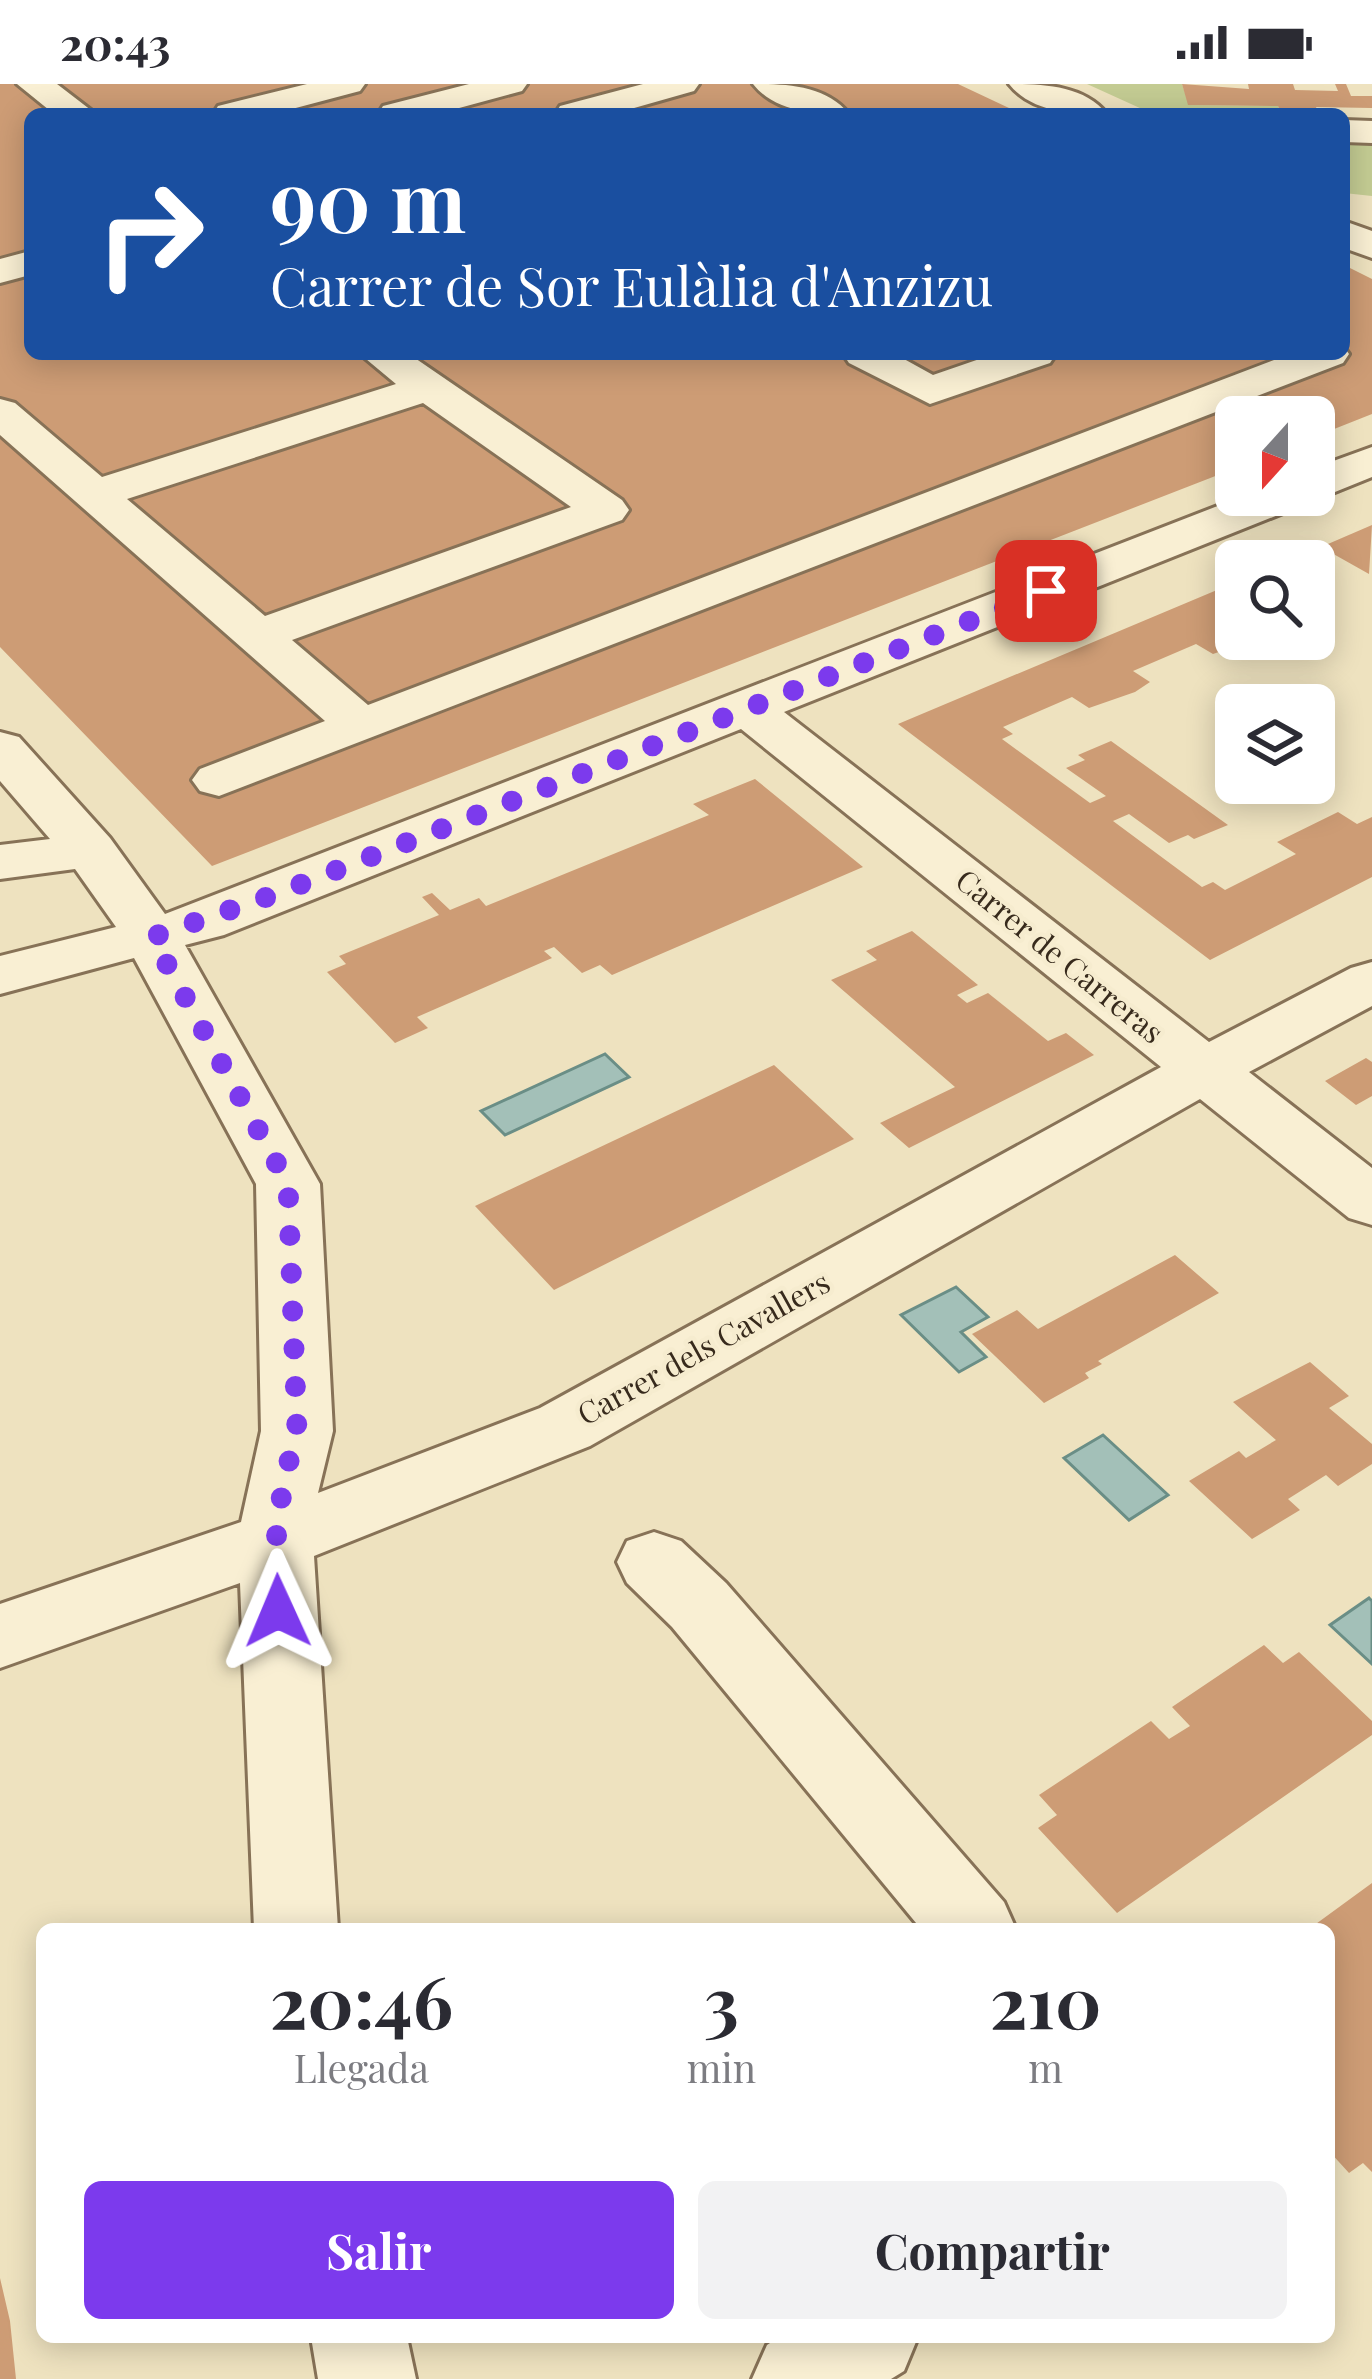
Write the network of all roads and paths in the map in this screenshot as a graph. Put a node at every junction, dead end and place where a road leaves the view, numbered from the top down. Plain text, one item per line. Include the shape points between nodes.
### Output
1 (34, 84) edge
2 (349, 84) edge
3 (510, 84) edge
4 (682, 84) edge
5 (770, 84) edge
6 (1026, 84) edge
7 (0, 92) edge
8 (69, 108) edge
9 (255, 108) edge
10 (419, 108) edge
11 (595, 108) edge
12 (819, 108) edge
13 (1077, 108) edge
14 (390, 360) edge
15 (874, 360) edge
16 (1018, 360) edge
17 (1309, 360) edge
18 (429, 387) junction
19 (0, 412) edge
20 (1372, 460) edge
21 (1335, 475) edge
22 (95, 494) junction
23 (1234, 516) edge
24 (258, 635) junction
25 (749, 710) junction
26 (362, 726) junction
27 (0, 748) edge
28 (219, 780) dead end
29 (90, 850) junction
30 (0, 862) edge
31 (152, 937) junction
32 (0, 975) edge
33 (1372, 981) edge
34 (1204, 1072) junction
35 (1372, 1202) edge
36 (276, 1540) junction
37 (654, 1562) dead end
38 (0, 1636) edge
39 (296, 1923) edge
40 (969, 1923) edge
41 (360, 2343) edge
42 (860, 2343) edge
43 (367, 2379) edge
44 (801, 2379) edge

1 - 7 street
1 - 8 street
2 - 9 street
3 - 10 street
4 - 11 street
5 - 12 street
6 - 13 street
14 - 18 street
15 - 16 street via 930,392
17 - 26 street
18 - 22 street
18 - 24 street via 606,510
19 - 22 street
20 - 21 street
22 - 24 street
23 - 25 street
24 - 26 street
25 - 31 street
25 - 34 street, Carrer de Carreras
26 - 28 street
27 - 29 street
29 - 30 street
29 - 31 street
31 - 32 street
31 - 36 street via 288,1184 297,1431
33 - 34 street, Carrer dels Cavallers
34 - 35 street, Carrer de Carreras
34 - 36 street, Carrer dels Cavallers via 566,1427
36 - 38 street, Carrer dels Cavallers
36 - 39 street
37 - 40 street
41 - 43 street
42 - 44 street

